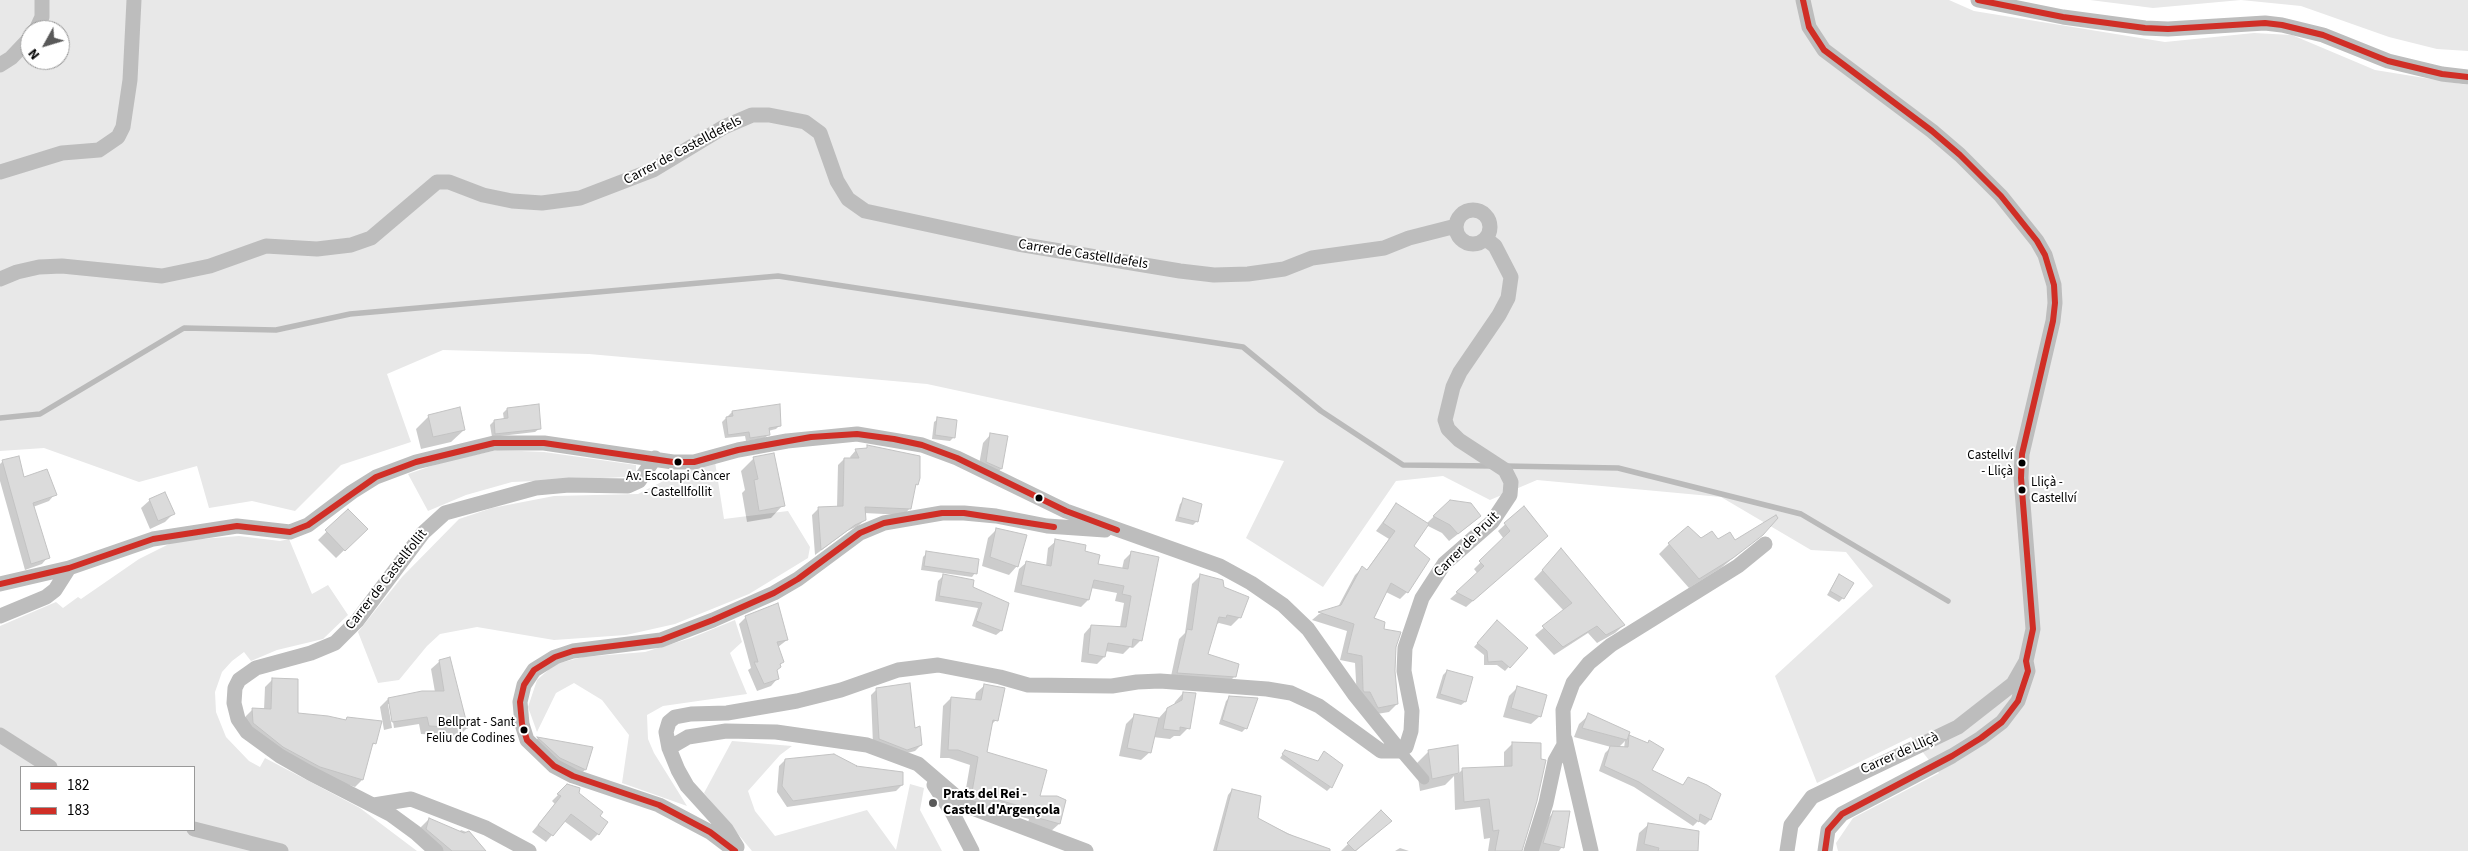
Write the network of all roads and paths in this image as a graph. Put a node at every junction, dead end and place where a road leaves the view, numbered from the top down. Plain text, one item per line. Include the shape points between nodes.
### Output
1 (42, 0) edge
2 (134, 0) edge
3 (1803, 0) edge
4 (1978, 0) edge
5 (41, 20) edge
6 (20, 49) edge
7 (0, 64) edge
8 (2468, 77) edge
9 (0, 172) edge
10 (1456, 226) junction
11 (1486, 239) junction
12 (0, 279) edge
13 (655, 458) junction
14 (1117, 530) junction
15 (1765, 544) dead end
16 (69, 568) junction
17 (0, 584) edge
18 (0, 616) edge
19 (2026, 661) junction
20 (1564, 733) junction
21 (0, 735) edge
22 (669, 748) junction
23 (1400, 751) junction
24 (918, 764) junction
25 (48, 766) edge
26 (1424, 779) dead end
27 (374, 805) junction
28 (195, 829) edge
29 (281, 851) edge
30 (436, 851) edge
31 (529, 851) edge
32 (735, 851) edge
33 (739, 851) edge
34 (972, 851) edge
35 (1086, 851) edge
36 (1531, 851) edge
37 (1591, 851) edge
38 (1787, 851) edge
39 (1825, 851) edge

1 - 5 street
2 - 9 street via 131,71 123,127 118,137 99,150 62,153
3 - 19 street via 1809,27 1824,50 1932,131 1977,171 2037,241 2050,270 2055,303 2053,321 2022,454 2023,514 2033,614 2031,646
4 - 8 street via 2063,17 2145,28 2265,22 2323,35 2388,61
6 - 7 street
10 - 11 street via 1459,236 1467,243 1477,244
10 - 11 street via 1465,212 1482,213 1490,225
10 - 12 street, Carrer de Castelldefels via 1384,248 1312,258 1284,269 1214,275 1180,271 1018,244 865,211 848,199 837,181 820,133 805,122 752,115 724,127 653,170 580,198 542,203 512,201 483,195 449,182 437,182 371,238 351,245 317,249 266,246 210,266 162,276 62,266 24,270
11 - 23 street, Carrer de Pruit via 1495,246 1511,277 1508,298 1460,372 1445,420 1448,429 1459,440 1505,470 1511,482 1510,495 1492,522 1444,564 1422,598 1405,648 1404,671 1412,711 1411,731 1406,747
13 - 14 street via 694,462 738,450 811,437 856,434 894,439 957,458 1066,511
13 - 16 street via 544,443 494,443 416,462 376,477 308,525 290,532 237,526 180,534 118,549
13 - 27 street, Carrer de Castellfollit via 639,481 628,486 536,488 445,513 423,533 357,621 335,643 311,654 256,668 239,680 234,703 238,719 247,732 280,756
14 - 23 street via 1220,566 1284,605 1308,629 1364,708
14 - 32 street via 1047,526 964,512 884,523 860,533 798,579 713,620 661,640 573,651 534,670 524,685 520,702 522,724 527,740 543,757 573,776 660,805 710,832
15 - 20 street via 1738,566 1611,645 1589,663 1573,683 1565,700
16 - 17 street
16 - 18 street via 55,590 46,597
19 - 38 street, Carrer de Lliçà via 2013,684 1958,727 1812,797 1791,825
19 - 39 street via 2028,671 2024,687 2002,722 1952,756 1842,814 1828,830
20 - 36 street via 1564,745 1555,761
20 - 37 street
21 - 25 street
22 - 23 street via 666,732 669,722 675,717 727,713 790,702 841,690 898,670 938,665 1028,685 1112,686 1160,681 1267,689 1291,694 1319,706 1381,751
22 - 24 street via 688,737 726,731 776,732 867,745
22 - 33 street via 687,786 726,829
23 - 26 street
24 - 34 street via 949,808
24 - 35 street via 967,806
27 - 30 street, Carrer de Castellfollit via 416,833
27 - 31 street via 410,799 486,828
28 - 29 street

